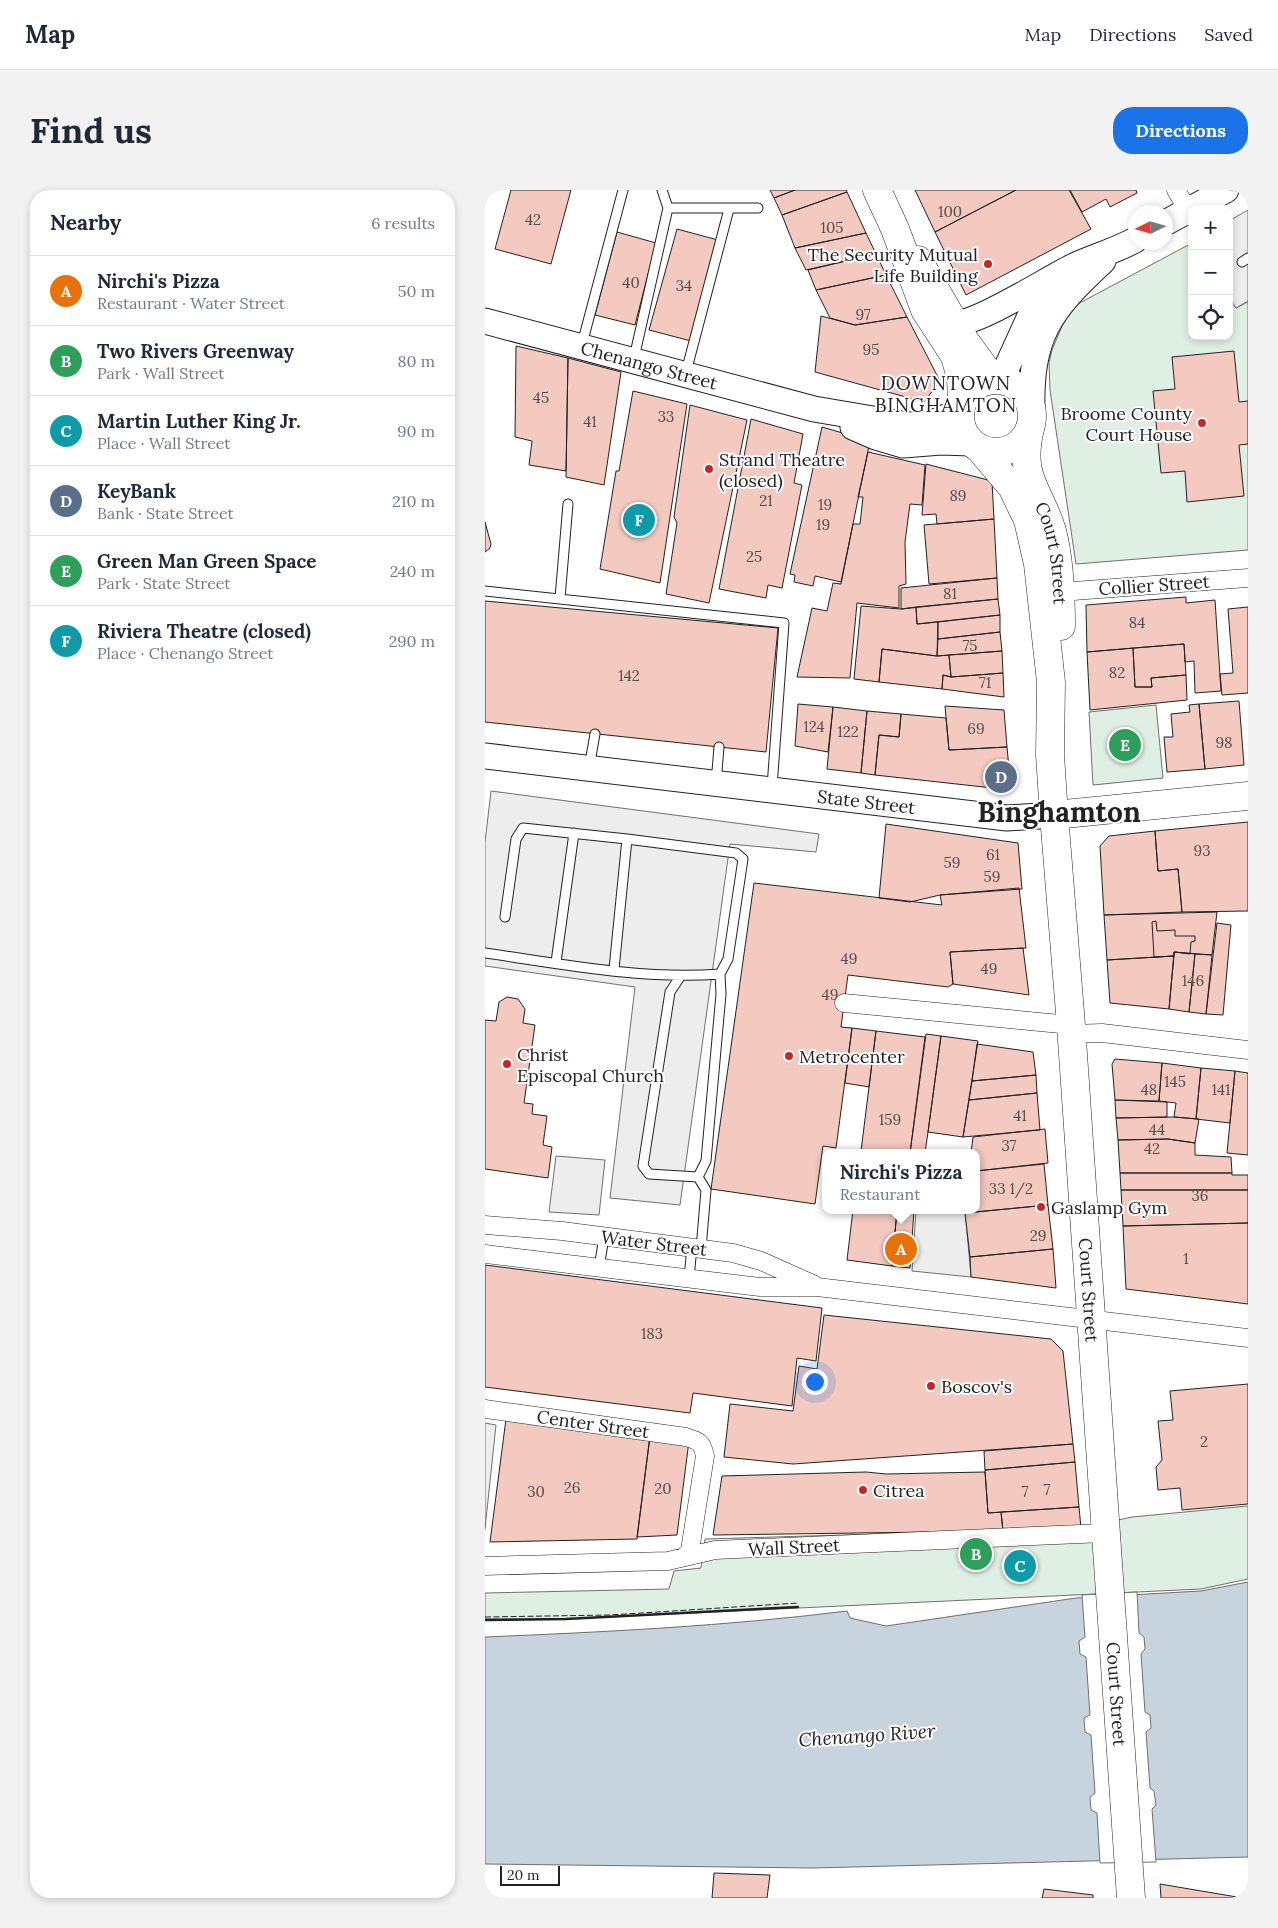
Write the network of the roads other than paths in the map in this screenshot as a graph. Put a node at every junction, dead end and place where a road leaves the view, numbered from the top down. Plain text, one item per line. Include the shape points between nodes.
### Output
1 (623, 190) edge
2 (662, 190) edge
3 (877, 190) edge
4 (1226, 190) edge
5 (1182, 200) edge
6 (668, 208) junction
7 (758, 208) dead end
8 (729, 209) junction
9 (1173, 212) edge
10 (895, 229) junction
11 (1128, 244) edge
12 (1112, 252) junction
13 (1067, 270) junction
14 (485, 321) edge
15 (955, 323) junction
16 (581, 347) junction
17 (633, 361) junction
18 (685, 375) junction
19 (997, 379) junction
20 (961, 407) junction
21 (814, 409) junction
22 (1031, 420) junction
23 (975, 445) junction
24 (568, 504) dead end
25 (1248, 578) edge
26 (485, 591) edge
27 (1060, 592) junction
28 (561, 598) junction
29 (1051, 682) junction
30 (595, 734) dead end
31 (719, 746) dead end
32 (485, 756) edge
33 (589, 769) junction
34 (716, 783) junction
35 (772, 790) junction
36 (1248, 796) edge
37 (1054, 815) junction
38 (574, 832) junction
39 (627, 839) junction
40 (505, 916) dead end
41 (485, 953) edge
42 (556, 962) junction
43 (614, 969) junction
44 (720, 974) junction
45 (680, 977) junction
46 (844, 1003) dead end
47 (1071, 1030) junction
48 (1248, 1050) edge
49 (698, 1177) junction
50 (485, 1225) edge
51 (604, 1236) junction
52 (696, 1248) junction
53 (485, 1254) edge
54 (599, 1268) junction
55 (689, 1278) junction
56 (817, 1287) junction
57 (1090, 1321) junction
58 (1248, 1338) edge
59 (485, 1409) edge
60 (1105, 1544) junction
61 (685, 1556) junction
62 (485, 1566) edge
63 (1130, 1895) edge

1 - 16 lane
2 - 6 lane
3 - 10 main road
4 - 5 street
5 - 9 street
6 - 8 lane
6 - 17 lane
7 - 8 lane
8 - 18 lane
10 - 15 main road via 927,272
10 - 20 main road via 925,310 957,363
11 - 12 street
12 - 13 street
12 - 22 street via 1065,298 1045,329 1034,366
13 - 15 street via 973,320
13 - 19 street via 1035,305
14 - 16 street, Chenango Street
15 - 19 main road
16 - 17 street, Chenango Street
17 - 18 street, Chenango Street
18 - 21 street, Chenango Street
19 - 20 main road via 974,386
19 - 22 main road via 1022,390 1029,400
20 - 21 street, Chenango Street via 930,424 908,426
20 - 23 main road via 961,428
21 - 23 street, Chenango Street via 897,443
22 - 23 main road via 1021,442 1007,451 990,452
22 - 27 main road, Court Street via 1026,451 1028,472 1051,530
23 - 29 main road, Court Street via 1012,487 1028,520 1038,564
24 - 28 lane
25 - 27 street, Collier Street
26 - 28 lane
27 - 29 main road, Court Street via 1060,639
28 - 35 lane via 784,623
29 - 37 main road, Court Street via 1050,755
30 - 33 lane
31 - 34 lane
32 - 33 street, State Street
33 - 34 street, State Street
34 - 35 street, State Street
35 - 37 street, State Street via 1007,818
36 - 37 main road, State Street
37 - 47 main road, Court Street
38 - 39 lane
38 - 40 lane via 530,827 519,832
38 - 42 lane
39 - 43 lane
39 - 44 lane via 736,853 743,859 728,959
41 - 42 lane
42 - 43 lane
43 - 45 lane
44 - 45 lane
44 - 49 lane via 706,1162
45 - 49 lane via 670,992 643,1166 649,1174
46 - 47 street
47 - 48 street
47 - 57 main road, Court Street
49 - 52 lane via 706,1190
50 - 51 street, Water Street
51 - 52 street, Water Street
51 - 54 lane
52 - 55 lane
52 - 56 street, Water Street via 761,1260
53 - 54 street, Water Street
54 - 55 street, Water Street
55 - 56 street, Water Street via 760,1287
56 - 57 street, Water Street
57 - 58 street, Water Street
57 - 60 main road, Court Street
59 - 61 street, Center Street via 699,1441 703,1444 705,1456 690,1550
60 - 61 street, Wall Street via 715,1550
60 - 63 main road, Court Street
61 - 62 street, Wall Street via 668,1560

